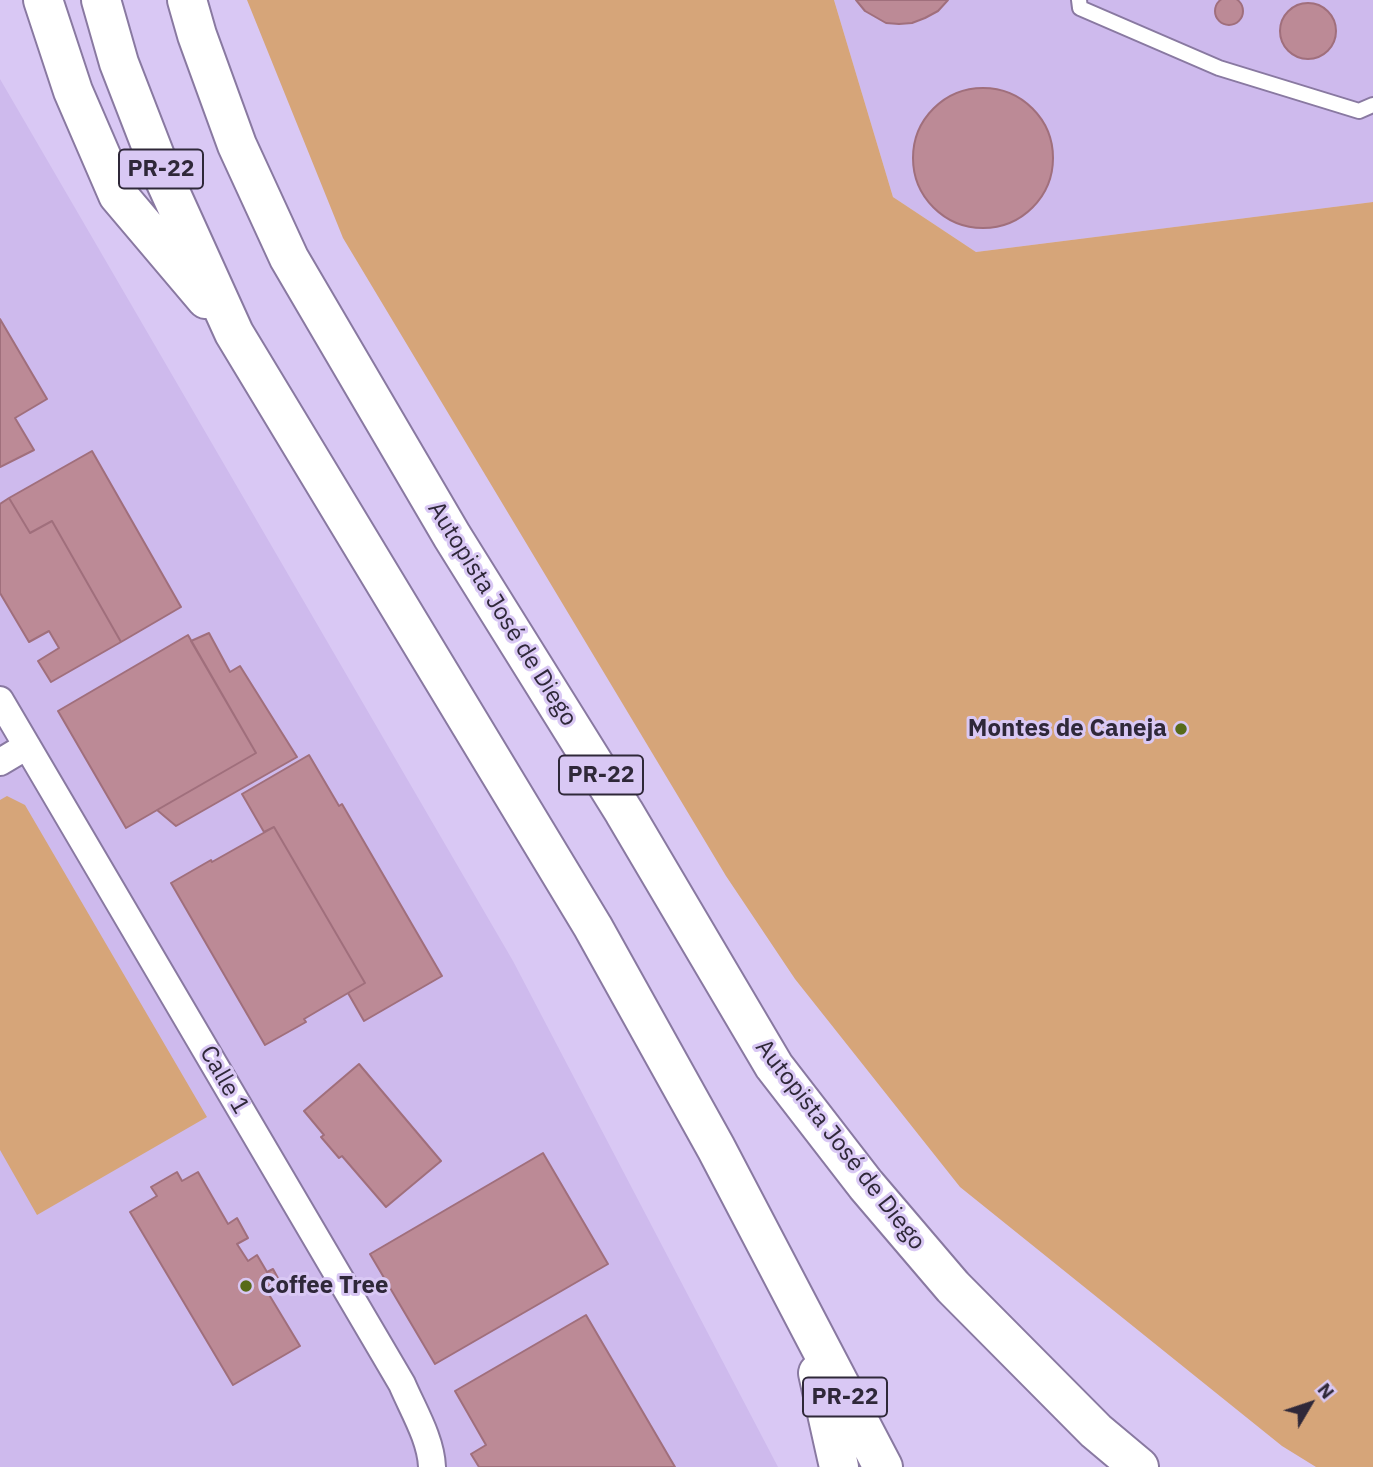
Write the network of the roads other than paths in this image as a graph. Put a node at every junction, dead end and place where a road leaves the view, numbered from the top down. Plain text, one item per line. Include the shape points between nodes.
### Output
1 (43, 0) edge
2 (101, 0) edge
3 (187, 0) edge
4 (1079, 0) edge
5 (1373, 105) edge
6 (234, 333) junction
7 (0, 700) edge
8 (27, 746) junction
9 (0, 762) edge
10 (808, 1327) junction
11 (432, 1467) edge
12 (839, 1467) edge
13 (883, 1467) edge
14 (1139, 1467) edge

1 - 6 highway via 73,91 118,195
2 - 6 highway, PR-22 via 119,63 163,174
3 - 14 highway, Autopista José de Diego / PR-22 via 237,145 289,258 774,1066 953,1287 1096,1431
4 - 5 lane via 1080,8 1219,68 1359,111
6 - 10 highway, PR-22 via 593,927 716,1148
7 - 8 street, Calle 1
8 - 9 street
8 - 11 street, Calle 1 via 402,1384
10 - 12 highway
10 - 13 highway, PR-22

